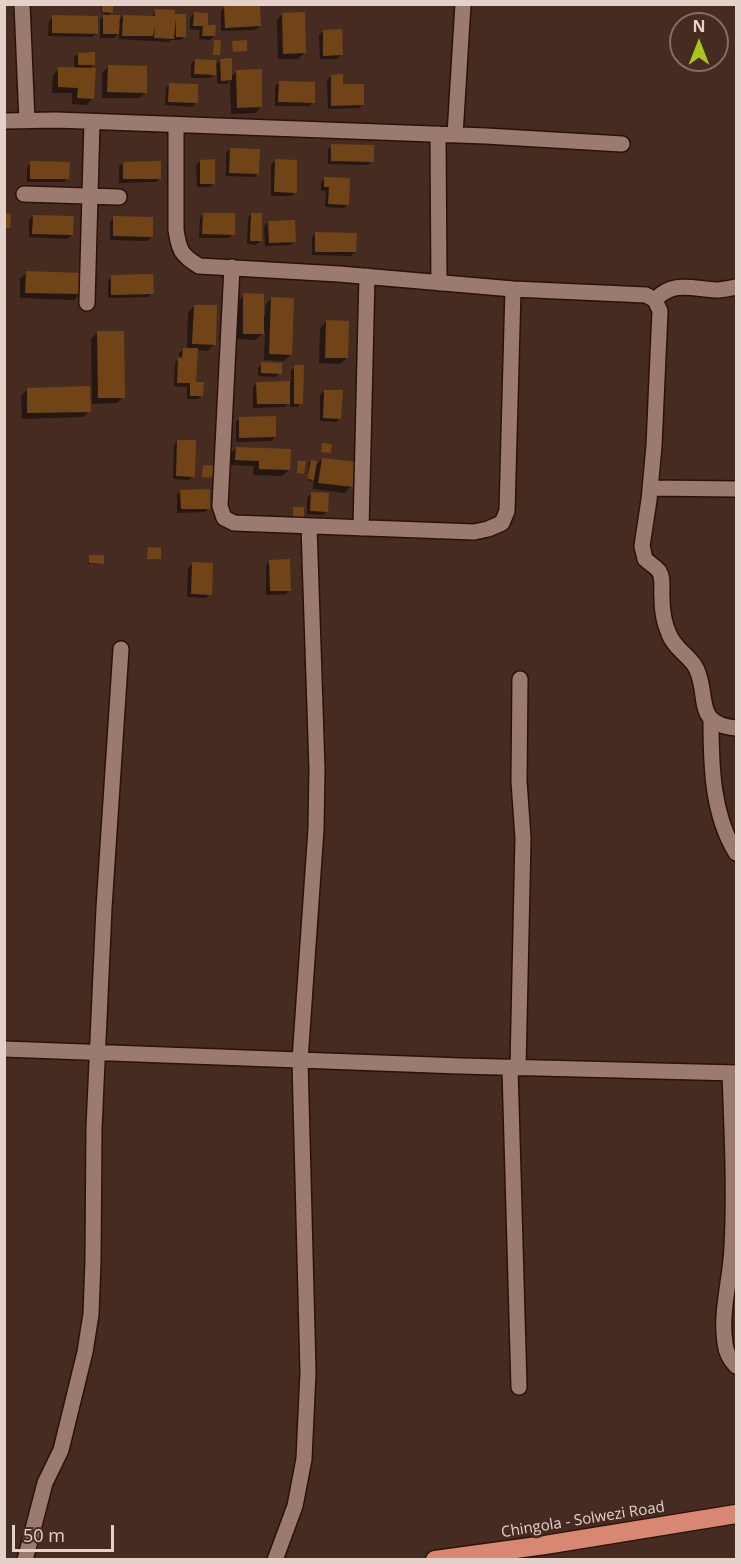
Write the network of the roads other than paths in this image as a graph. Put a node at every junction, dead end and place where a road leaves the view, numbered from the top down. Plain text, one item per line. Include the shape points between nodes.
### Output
1 (22, 4) edge
2 (463, 4) edge
3 (4, 121) edge
4 (27, 121) junction
5 (92, 122) junction
6 (176, 124) junction
7 (438, 134) junction
8 (455, 135) junction
9 (622, 144) dead end
10 (24, 194) dead end
11 (90, 197) junction
12 (118, 197) dead end
13 (232, 267) junction
14 (367, 276) junction
15 (439, 283) junction
16 (736, 287) edge
17 (513, 289) junction
18 (655, 300) junction
19 (87, 303) dead end
20 (650, 488) junction
21 (736, 489) edge
22 (309, 525) junction
23 (361, 528) junction
24 (121, 649) dead end
25 (520, 679) dead end
26 (711, 720) junction
27 (736, 728) edge
28 (736, 853) edge
29 (4, 1049) edge
30 (98, 1052) junction
31 (300, 1060) junction
32 (514, 1068) junction
33 (733, 1073) edge
34 (736, 1366) edge
35 (519, 1387) dead end
36 (736, 1514) edge
37 (545, 1552) edge
38 (25, 1560) edge
39 (275, 1560) edge
40 (435, 1560) edge

1 - 4 street
2 - 8 street
3 - 4 street
4 - 5 street
5 - 6 street
5 - 11 street
6 - 7 street
6 - 13 street via 179,247 186,258 199,266
7 - 8 street
7 - 15 street
8 - 9 street
10 - 11 street
11 - 12 street
11 - 19 street
13 - 14 street
13 - 22 street via 220,507 224,519 234,523
14 - 15 street
14 - 23 street
15 - 17 street
16 - 18 street via 673,288 663,291
17 - 18 street via 646,295
17 - 23 street via 507,511 502,523 474,532
18 - 20 street via 660,311
20 - 21 street
20 - 26 street via 642,546 645,560 662,577 663,615 669,636 694,664
22 - 23 street
22 - 31 street via 316,829
24 - 30 street
25 - 32 street via 523,837
26 - 27 street
26 - 28 street via 714,790
29 - 30 street
30 - 31 street
30 - 38 street via 87,1342 61,1450 45,1483
31 - 32 street
31 - 39 street via 308,1372 304,1459 295,1506
32 - 33 street
32 - 35 street
33 - 34 street via 734,1216 724,1322 725,1343
36 - 37 highway, Chingola - Solwezi Road
37 - 40 highway, Chingola - Solwezi Road

